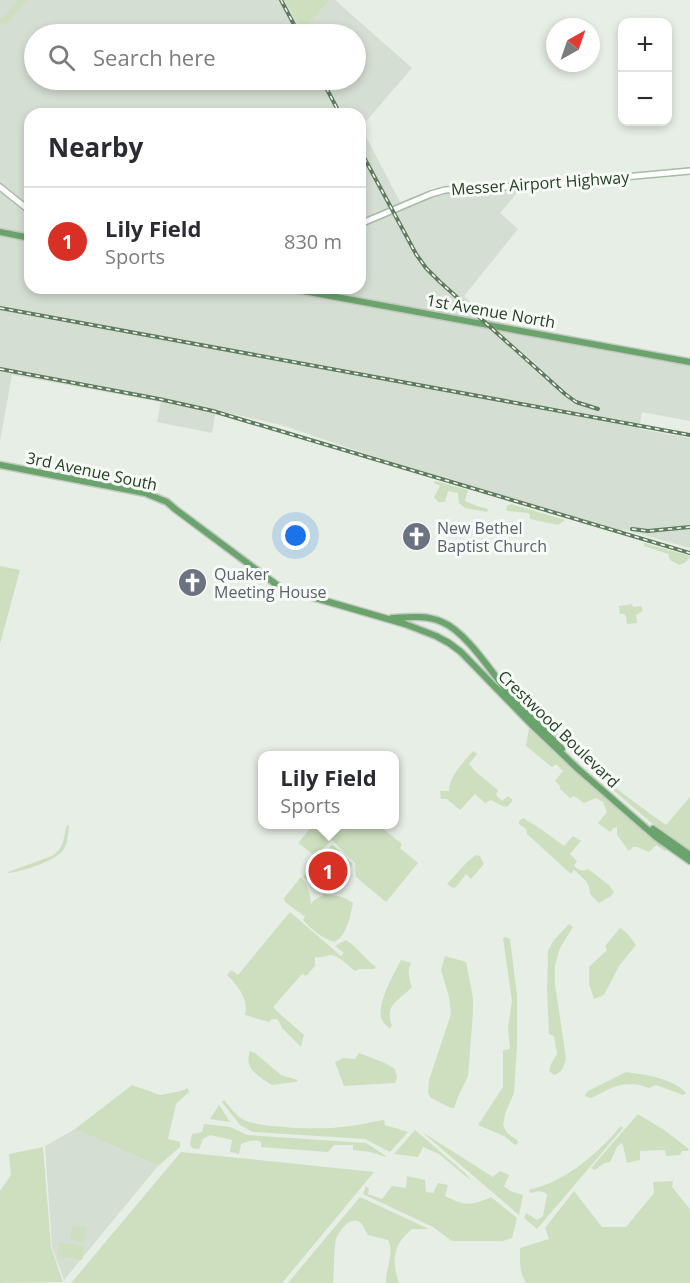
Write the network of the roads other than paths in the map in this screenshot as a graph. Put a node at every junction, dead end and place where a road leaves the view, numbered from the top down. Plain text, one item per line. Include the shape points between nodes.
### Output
1 (690, 171) edge
2 (0, 187) edge
3 (24, 207) edge
4 (366, 221) edge
5 (0, 232) edge
6 (24, 237) edge
7 (320, 294) edge
8 (690, 362) edge
9 (0, 467) edge
10 (388, 618) junction
11 (690, 855) edge
12 (690, 861) edge

1 - 4 main road, Messer Airport Highway via 445,190
2 - 3 main road
5 - 6 main road
7 - 8 main road, 1st Avenue North
9 - 10 main road, 3rd Avenue South via 140,492 163,500 281,588
10 - 11 main road, Crestwood Boulevard via 424,617 443,622 458,632 518,704 567,753 641,819
10 - 12 main road, Crestwood Boulevard via 436,636 457,649 571,762 656,837

